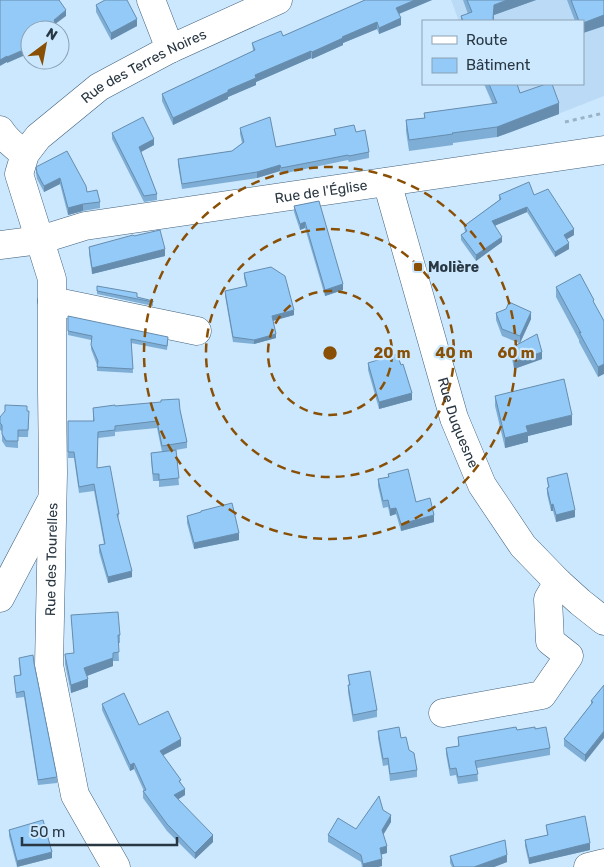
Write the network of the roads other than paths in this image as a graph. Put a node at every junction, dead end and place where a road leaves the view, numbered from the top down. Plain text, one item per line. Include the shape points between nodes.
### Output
1 (151, 0) edge
2 (278, 0) edge
3 (170, 49) junction
4 (0, 130) edge
5 (25, 154) junction
6 (600, 158) edge
7 (387, 182) junction
8 (40, 240) junction
9 (0, 245) edge
10 (52, 301) junction
11 (197, 331) dead end
12 (52, 499) junction
13 (558, 582) junction
14 (1, 593) edge
15 (604, 621) edge
16 (443, 713) dead end
17 (604, 863) edge
18 (116, 867) edge
19 (588, 867) edge

1 - 3 street
2 - 3 street, Rue des Terres Noires
3 - 5 street, Rue des Terres Noires via 99,87 38,137
4 - 5 street via 13,146
5 - 8 street, Rue des Tourelles via 19,174
6 - 7 street, Rue de l'Église
7 - 8 street, Rue de l'Église via 84,226
7 - 13 street, Rue Duquesne via 454,418 482,485 523,546
8 - 9 street, Rue de l'Église
8 - 10 street, Rue des Tourelles via 52,279
10 - 11 street
10 - 12 street, Rue des Tourelles
12 - 14 street
12 - 18 street, Rue des Tourelles via 50,664 75,795
13 - 15 street, Rue Duquesne
13 - 16 street via 548,598 550,641 570,656 542,695
17 - 19 street

